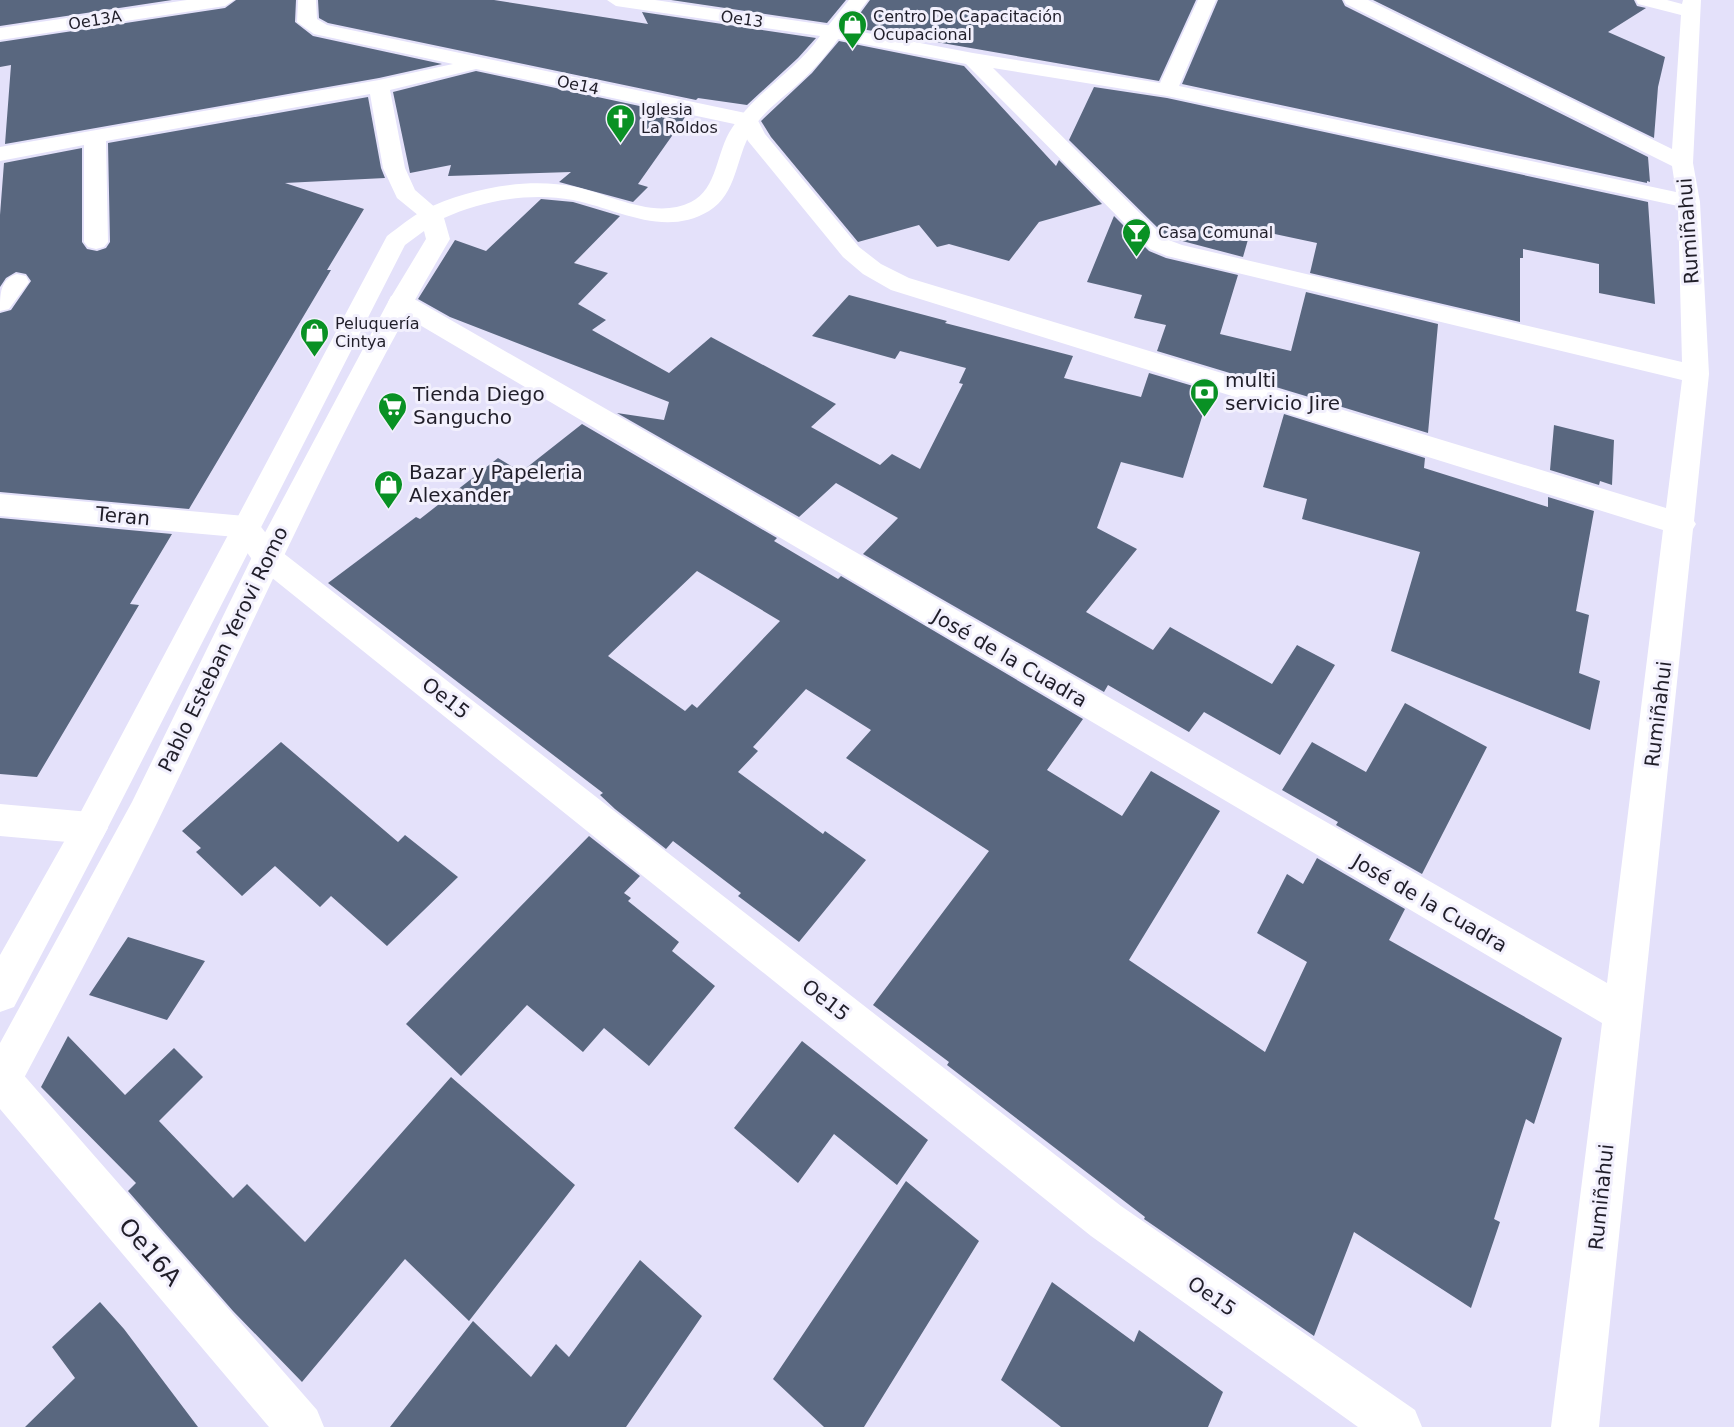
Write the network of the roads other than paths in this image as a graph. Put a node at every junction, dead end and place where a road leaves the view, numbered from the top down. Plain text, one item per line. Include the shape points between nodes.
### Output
1 (225, 0) edge
2 (307, 0) edge
3 (616, 0) edge
4 (859, 0) edge
5 (1207, 0) edge
6 (1353, 0) edge
7 (1646, 0) edge
8 (1692, 6) edge
9 (833, 32) junction
10 (0, 34) edge
11 (973, 59) junction
12 (480, 65) junction
13 (379, 86) junction
14 (1167, 90) junction
15 (747, 120) junction
16 (95, 137) junction
17 (0, 154) edge
18 (1683, 163) junction
19 (1689, 202) junction
20 (432, 215) junction
21 (96, 242) dead end
22 (17, 282) dead end
23 (400, 302) junction
24 (0, 303) edge
25 (1696, 374) junction
26 (0, 505) edge
27 (1681, 524) junction
28 (256, 542) junction
29 (0, 820) edge
30 (90, 828) junction
31 (0, 993) edge
32 (1622, 1013) junction
33 (0, 1080) edge
34 (300, 1427) edge
35 (1398, 1427) edge
36 (1575, 1427) edge

1 - 10 street, Oe13A
2 - 12 street via 307,22 321,30
3 - 9 street, Oe13
4 - 9 street, Pablo Esteban Yerovi Romo
5 - 14 street
6 - 18 street
7 - 8 street
8 - 18 street, Rumiñahui
9 - 11 street, Oe13
9 - 15 street, Pablo Esteban Yerovi Romo via 803,70
11 - 14 street, Oe13
11 - 25 street via 1158,244
12 - 13 street
12 - 15 street, Oe14
13 - 16 street
13 - 20 street via 394,168 405,193
14 - 19 street, Oe13
15 - 20 street, Pablo Esteban Yerovi Romo via 732,143 722,182 704,203 688,210 660,217 556,191 493,195
15 - 27 street via 851,252 900,284
16 - 17 street
16 - 21 street
18 - 19 street, Rumiñahui
19 - 25 street, Rumiñahui
20 - 23 street, Pablo Esteban Yerovi Romo via 438,239
20 - 28 street, Pablo Esteban Yerovi Romo via 395,242
22 - 24 street
23 - 28 street, Pablo Esteban Yerovi Romo
23 - 32 street, José de la Cuadra
25 - 27 street, Rumiñahui
26 - 28 street, Teran
27 - 32 street, Rumiñahui
28 - 30 street, Pablo Esteban Yerovi Romo
28 - 33 street, Pablo Esteban Yerovi Romo via 144,813
28 - 35 street, Oe15 via 1106,1221
29 - 30 street
30 - 31 street, Pablo Esteban Yerovi Romo
32 - 36 street, Rumiñahui
33 - 34 street, Oe16A

